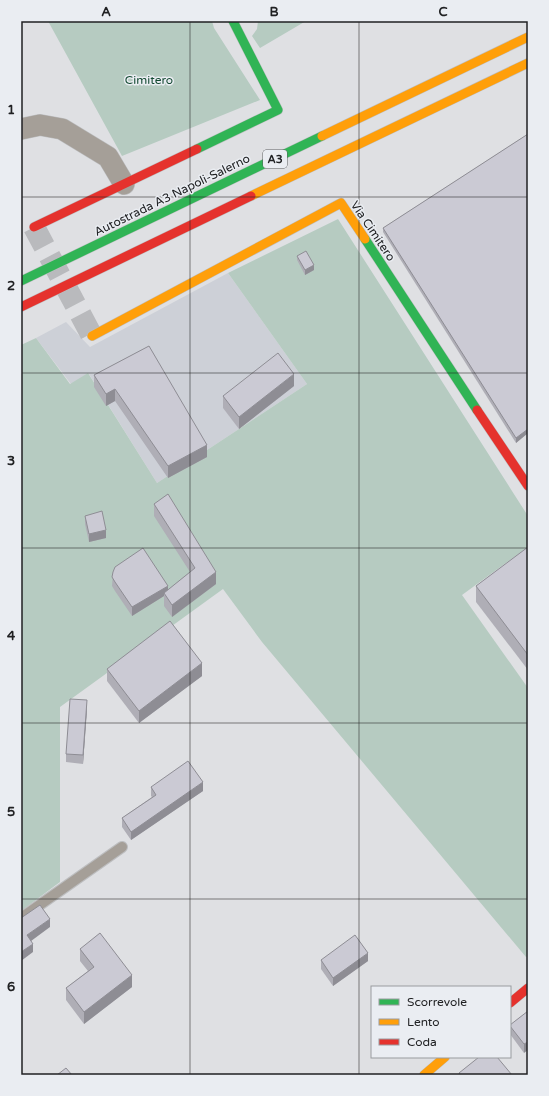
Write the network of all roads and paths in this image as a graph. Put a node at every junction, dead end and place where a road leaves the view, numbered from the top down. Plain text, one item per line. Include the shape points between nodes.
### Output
1 (233, 21) edge
2 (528, 37) edge
3 (528, 63) edge
4 (21, 128) edge
5 (124, 184) junction
6 (34, 227) dead end
7 (21, 281) edge
8 (21, 307) edge
9 (92, 336) dead end
10 (528, 486) edge
11 (122, 847) dead end
12 (21, 918) edge
13 (528, 988) edge
14 (511, 1002) edge
15 (444, 1058) edge
16 (424, 1075) edge

1 - 5 main road via 278,110
2 - 7 main road, Autostrada A3 Napoli-Salerno / A3
3 - 8 main road, A3
4 - 5 street via 40,125 62,129 108,157
5 - 6 main road
9 - 10 main road, Via Cimitero via 341,203
11 - 12 lane
13 - 14 main road
15 - 16 main road

